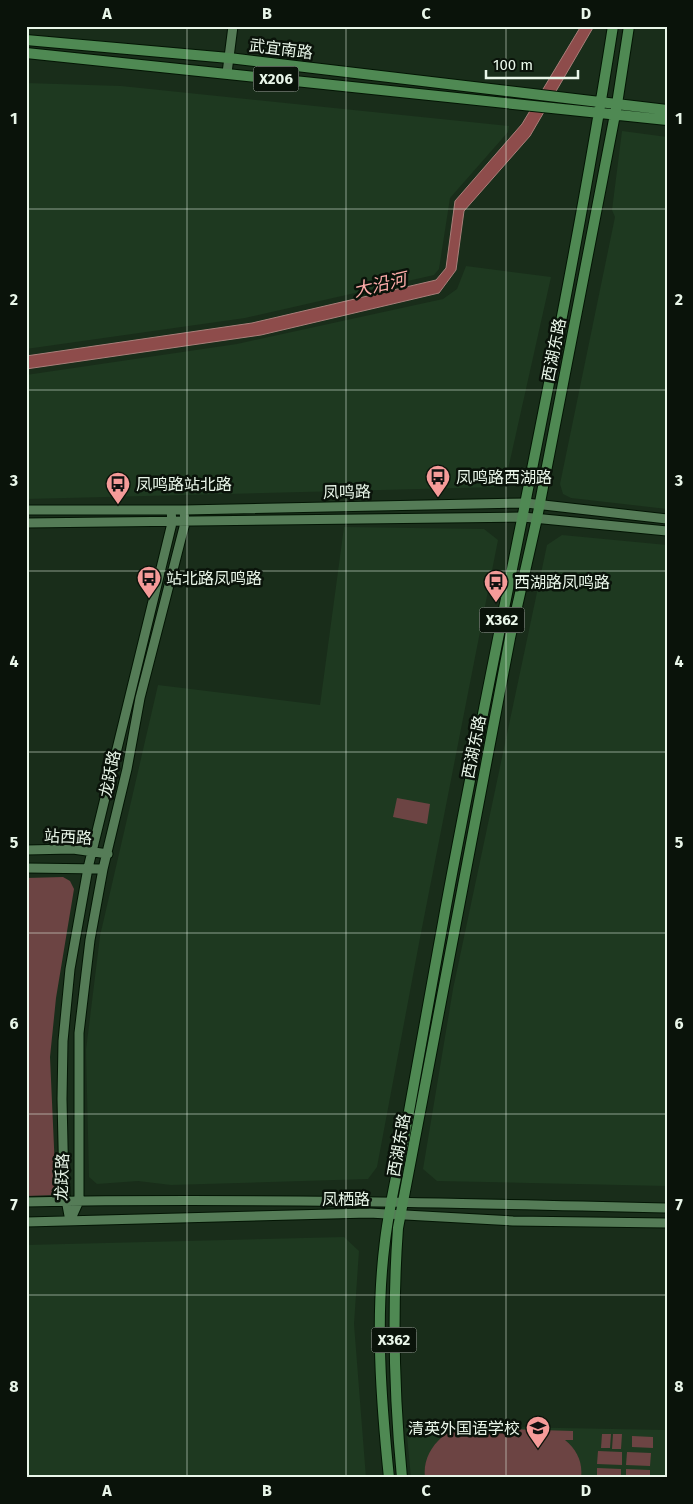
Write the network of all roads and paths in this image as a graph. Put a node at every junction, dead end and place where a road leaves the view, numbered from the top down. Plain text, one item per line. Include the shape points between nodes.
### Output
1 (233, 26) edge
2 (613, 26) edge
3 (629, 26) edge
4 (26, 40) edge
5 (26, 53) edge
6 (229, 58) junction
7 (227, 73) junction
8 (600, 108) junction
9 (616, 109) junction
10 (667, 110) edge
11 (667, 120) edge
12 (526, 503) junction
13 (539, 503) junction
14 (26, 510) edge
15 (171, 510) junction
16 (184, 510) junction
17 (523, 517) junction
18 (537, 518) junction
19 (667, 519) edge
20 (184, 522) junction
21 (26, 523) edge
22 (172, 523) junction
23 (667, 531) edge
24 (26, 850) edge
25 (92, 853) junction
26 (108, 854) junction
27 (26, 868) edge
28 (88, 868) junction
29 (103, 869) junction
30 (66, 1201) junction
31 (79, 1201) junction
32 (392, 1201) junction
33 (26, 1202) edge
34 (403, 1202) junction
35 (667, 1208) edge
36 (388, 1214) junction
37 (401, 1214) junction
38 (70, 1221) junction
39 (26, 1222) edge
40 (667, 1223) edge
41 (389, 1478) edge
42 (402, 1478) edge

1 - 6 street
2 - 8 main road, 西湖东路 / X362
3 - 9 main road, 西湖东路 / X362
4 - 6 main road, 武宜南路 / X206
5 - 7 main road, 武宜南路 / X206
6 - 7 street
6 - 8 main road, 武宜南路 / X206 via 561,98
7 - 8 main road, 武宜南路 / X206 via 555,109
8 - 9 main road, X206
8 - 12 main road, 西湖东路 / X362
9 - 10 main road, X206
9 - 11 main road, X206
9 - 13 main road, 西湖东路 / X362
12 - 13 street, 凤鸣路
12 - 16 street, 凤鸣路
12 - 17 main road, 西湖东路 / X362
13 - 18 main road, 西湖东路 / X362
13 - 19 street, 凤鸣路
14 - 15 street, 凤鸣路
15 - 16 street, 凤鸣路
15 - 22 street, 龙跃路
16 - 20 street, 龙跃路
17 - 18 street, 凤鸣路
17 - 20 street, 凤鸣路
17 - 32 main road, 西湖东路 / X362 via 462,821
18 - 23 street, 凤鸣路
18 - 34 main road, 西湖东路 / X362 via 510,638
20 - 22 street, 凤鸣路
20 - 26 street, 龙跃路 via 140,698
21 - 22 street, 凤鸣路
22 - 25 street, 龙跃路
24 - 25 street, 站西路 via 72,849
25 - 26 street, 站西路
25 - 28 street, 龙跃路
26 - 29 street, 龙跃路
27 - 28 street, 站西路
28 - 29 street, 站西路
28 - 30 street, 龙跃路 via 70,969 63,1041
29 - 31 street, 龙跃路 via 90,940 79,1033
30 - 31 street, 凤栖路
30 - 33 street, 凤栖路
30 - 38 street, 龙跃路
31 - 32 street, 凤栖路
31 - 38 street, 龙跃路
32 - 34 street, 凤栖路
32 - 36 main road, 西湖东路 / X362
34 - 35 street, 凤栖路
34 - 37 main road, 西湖东路 / X362
36 - 37 street, 凤栖路
36 - 38 street, 凤栖路
36 - 41 main road, 西湖东路 / X362 via 381,1354
37 - 40 street, 凤栖路 via 513,1221
37 - 42 main road, 西湖东路 / X362 via 394,1295 396,1405
38 - 39 street, 凤栖路

